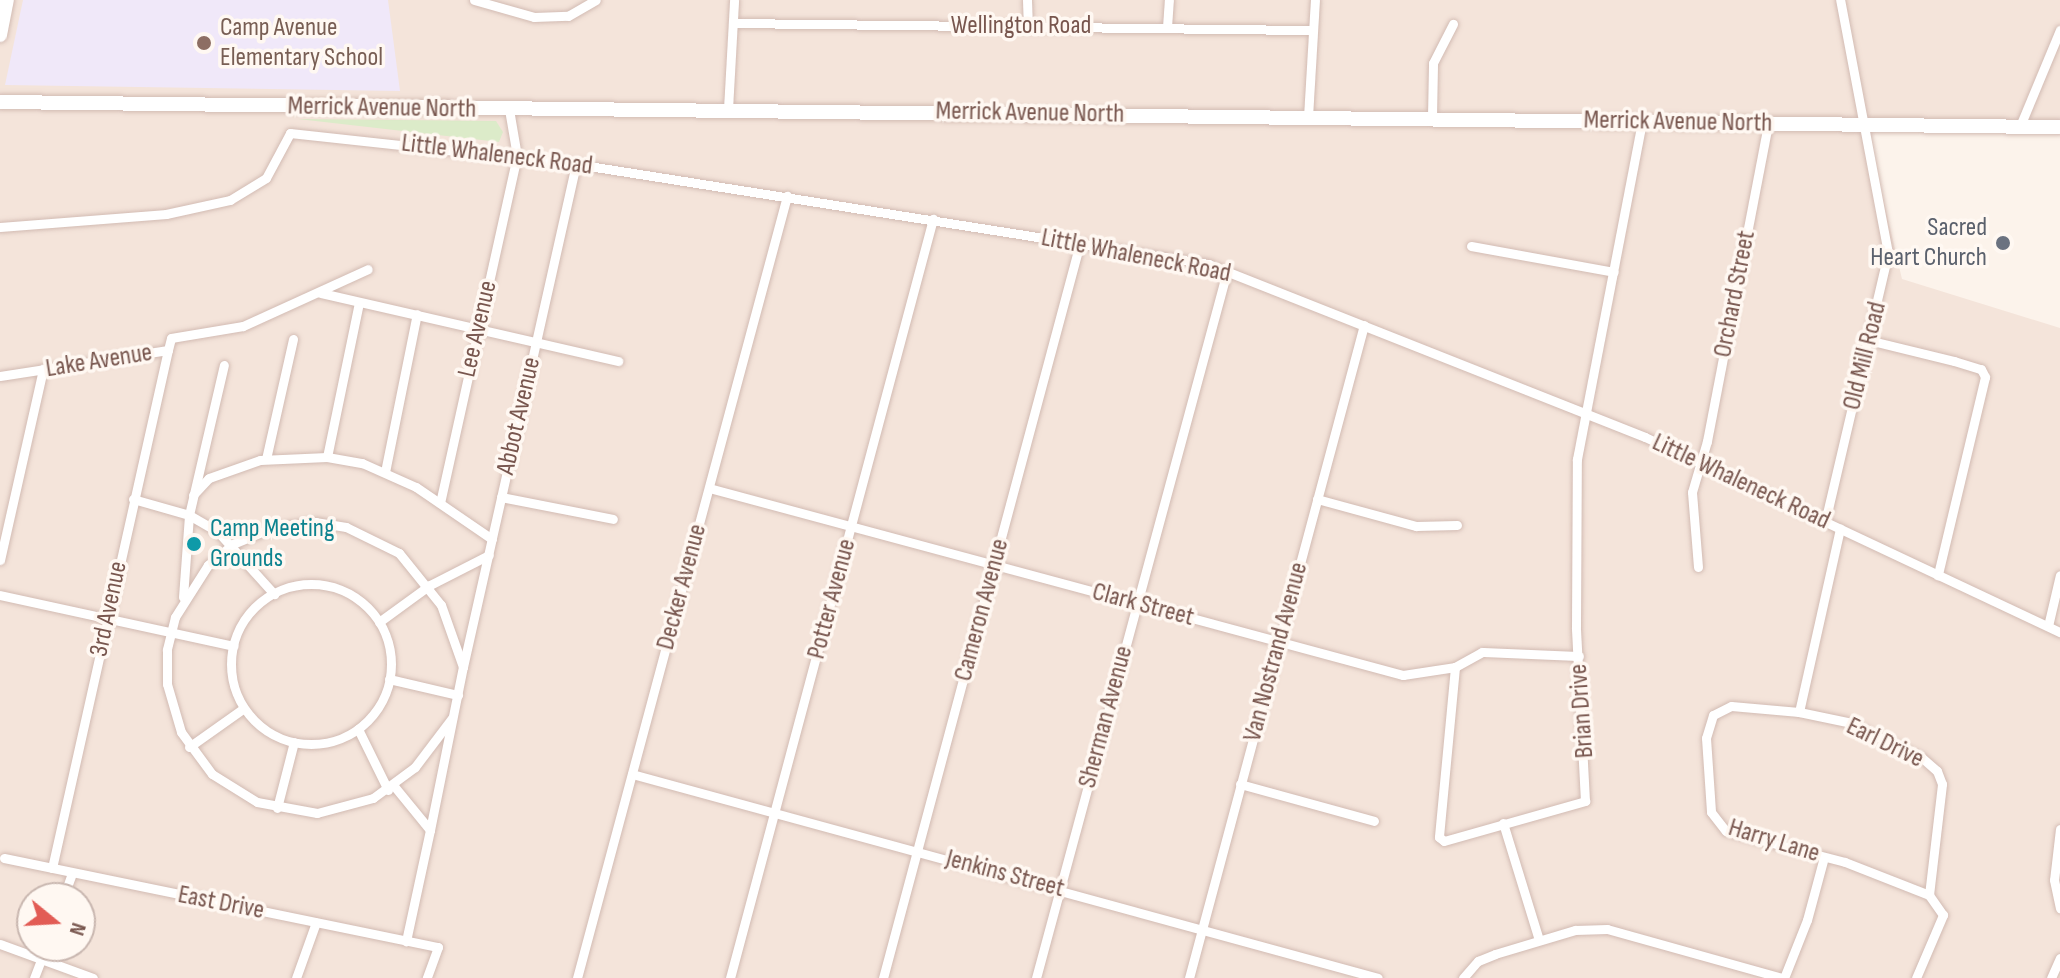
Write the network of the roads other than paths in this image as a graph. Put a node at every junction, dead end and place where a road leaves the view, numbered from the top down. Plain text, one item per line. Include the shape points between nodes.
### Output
1 (7, 0) edge
2 (474, 0) edge
3 (596, 0) edge
4 (734, 0) edge
5 (1027, 0) edge
6 (1169, 0) edge
7 (1315, 0) edge
8 (1840, 0) edge
9 (733, 23) junction
10 (1453, 24) dead end
11 (1028, 26) junction
12 (1167, 27) junction
13 (1310, 30) junction
14 (0, 35) edge
15 (2059, 36) edge
16 (0, 102) edge
17 (509, 109) junction
18 (728, 109) junction
19 (1308, 117) junction
20 (1432, 117) junction
21 (1642, 121) junction
22 (1768, 123) junction
23 (1866, 124) junction
24 (2020, 126) junction
25 (2060, 127) edge
26 (517, 156) junction
27 (576, 164) junction
28 (787, 196) junction
29 (933, 219) junction
30 (0, 227) edge
31 (1080, 243) junction
32 (1471, 246) dead end
33 (368, 269) dead end
34 (1227, 271) junction
35 (1614, 272) junction
36 (321, 293) junction
37 (359, 302) junction
38 (417, 314) junction
39 (1364, 325) junction
40 (479, 327) junction
41 (293, 339) dead end
42 (1868, 340) junction
43 (536, 341) junction
44 (168, 350) junction
45 (618, 361) dead end
46 (224, 365) dead end
47 (43, 369) junction
48 (0, 376) edge
49 (1587, 414) junction
50 (327, 457) junction
51 (266, 459) junction
52 (1701, 463) junction
53 (385, 472) junction
54 (709, 488) junction
55 (193, 495) junction
56 (501, 497) junction
57 (133, 499) junction
58 (1317, 499) junction
59 (440, 503) junction
60 (189, 515) junction
61 (613, 519) dead end
62 (1825, 522) junction
63 (1457, 525) dead end
64 (851, 526) junction
65 (1840, 529) junction
66 (492, 539) junction
67 (233, 544) junction
68 (489, 555) junction
69 (0, 560) edge
70 (994, 565) junction
71 (1698, 567) dead end
72 (1938, 575) junction
73 (2060, 575) edge
74 (430, 585) junction
75 (274, 594) junction
76 (0, 595) edge
77 (182, 600) junction
78 (1136, 603) junction
79 (107, 619) junction
80 (379, 622) junction
81 (2048, 626) junction
82 (2060, 632) edge
83 (170, 634) junction
84 (1279, 642) junction
85 (234, 646) junction
86 (1579, 656) junction
87 (463, 667) junction
88 (1455, 667) junction
89 (389, 679) junction
90 (458, 695) junction
91 (244, 708) junction
92 (1799, 712) junction
93 (452, 718) junction
94 (358, 729) junction
95 (294, 742) junction
96 (189, 747) junction
97 (632, 774) junction
98 (1240, 784) junction
99 (391, 788) junction
100 (277, 808) junction
101 (774, 812) junction
102 (1374, 821) dead end
103 (1503, 823) junction
104 (2060, 829) edge
105 (430, 830) junction
106 (917, 850) junction
107 (1824, 857) junction
108 (4, 858) dead end
109 (52, 868) junction
110 (72, 873) junction
111 (69, 882) edge
112 (1060, 888) junction
113 (1929, 895) junction
114 (2060, 908) edge
115 (316, 922) junction
116 (1202, 927) junction
117 (1539, 940) junction
118 (406, 941) junction
119 (2060, 958) edge
120 (49, 962) edge
121 (93, 978) edge
122 (296, 978) edge
123 (427, 978) edge
124 (577, 978) edge
125 (730, 978) edge
126 (883, 978) edge
127 (1036, 978) edge
128 (1189, 978) edge
129 (1378, 978) edge
130 (1463, 978) edge
131 (1784, 978) edge
132 (1916, 978) edge
133 (2051, 978) edge

1 - 14 main road
2 - 3 street via 534,17 568,16
4 - 9 street
5 - 11 street
6 - 12 street
7 - 13 street
8 - 23 street, Old Mill Road
9 - 11 street, Wellington Road
9 - 18 street
10 - 20 street via 1433,63
11 - 12 street, Wellington Road
12 - 13 street, Wellington Road
13 - 19 street
15 - 24 street
16 - 17 main road, Merrick Avenue North
17 - 18 main road, Merrick Avenue North
17 - 26 street
18 - 19 main road, Merrick Avenue North
19 - 20 main road, Merrick Avenue North
20 - 21 main road, Merrick Avenue North
21 - 22 main road, Merrick Avenue North
21 - 35 street, Brian Drive
22 - 23 main road, Merrick Avenue North
22 - 52 street, Orchard Street
23 - 24 main road, Merrick Avenue North
23 - 42 street, Old Mill Road via 1888,253
24 - 25 main road, Merrick Avenue North
26 - 27 street, Little Whaleneck Road
26 - 30 street, Little Whaleneck Road via 290,133 266,178 230,200 166,214
26 - 40 street, Lee Avenue
27 - 28 street, Little Whaleneck Road
27 - 43 street, Abbot Avenue
28 - 29 street, Little Whaleneck Road
28 - 54 street, Decker Avenue
29 - 31 street, Little Whaleneck Road
29 - 64 street, Potter Avenue
31 - 34 street, Little Whaleneck Road
31 - 70 street, Cameron Avenue
32 - 35 street
33 - 36 street, Lake Avenue
34 - 39 street, Little Whaleneck Road
34 - 78 street, Sherman Avenue
35 - 49 street, Brian Drive
36 - 37 street
36 - 44 street, Lake Avenue via 243,326 171,338
37 - 38 street
37 - 50 street
38 - 40 street
38 - 53 street
39 - 49 street, Little Whaleneck Road
39 - 58 street, Van Nostrand Avenue
40 - 43 street
40 - 59 street, Lee Avenue
41 - 51 street
42 - 62 street, Old Mill Road
42 - 72 street via 1981,369 1985,377
43 - 45 street
43 - 56 street, Abbot Avenue
44 - 47 street, Lake Avenue
44 - 57 street, 3rd Avenue
46 - 55 street
47 - 48 street, Lake Avenue
47 - 69 street
49 - 52 street, Little Whaleneck Road
49 - 86 street, Brian Drive via 1577,459
50 - 51 street
50 - 53 street
51 - 55 street via 209,478
52 - 62 street, Little Whaleneck Road
52 - 71 street, Orchard Street via 1690,506
53 - 59 street
54 - 64 street, Clark Street
54 - 97 street, Decker Avenue
55 - 60 street
56 - 61 street
56 - 66 street, Abbot Avenue
57 - 60 street
57 - 79 street, 3rd Avenue
58 - 63 street via 1416,526
58 - 84 street, Van Nostrand Avenue
59 - 66 street
60 - 67 street
60 - 77 street
62 - 65 street, Little Whaleneck Road
64 - 70 street, Clark Street
64 - 101 street, Potter Avenue
65 - 72 street, Little Whaleneck Road
65 - 92 street
66 - 68 street, Abbot Avenue
67 - 74 street via 286,525 346,527 399,553
67 - 75 street
67 - 77 street via 198,576
68 - 74 street
68 - 87 street, Abbot Avenue
70 - 78 street, Clark Street
70 - 106 street, Cameron Avenue
72 - 81 street, Little Whaleneck Road
73 - 81 street
74 - 80 street
74 - 87 street
75 - 80 street via 302,585 332,587 359,600
75 - 85 street via 248,616
76 - 79 street
77 - 83 street
78 - 84 street, Clark Street
78 - 112 street, Sherman Avenue
79 - 83 street
79 - 109 street, 3rd Avenue
80 - 89 street via 390,656
81 - 82 street, Little Whaleneck Road
83 - 85 street
83 - 96 street via 167,684
84 - 88 street, Clark Street via 1403,675
84 - 98 street, Van Nostrand Avenue
85 - 91 street via 234,684
86 - 88 street, Clark Street via 1482,652
86 - 103 street, Brian Drive via 1588,796
87 - 90 street, Abbot Avenue
88 - 103 street via 1436,831 1444,841
89 - 90 street
89 - 94 street via 379,706
90 - 93 street, Abbot Avenue
91 - 95 street via 262,727
91 - 96 street
92 - 107 street, Harry Lane via 1731,706 1713,715 1706,738 1711,812 1726,831
92 - 113 street, Earl Drive via 1847,722 1921,757 1937,771 1942,784
93 - 99 street
93 - 105 street
94 - 95 street via 323,743
94 - 99 street
95 - 100 street
96 - 100 street via 226,785
97 - 101 street, Jenkins Street
97 - 124 street, Decker Avenue
98 - 102 street
98 - 116 street, Van Nostrand Avenue
99 - 100 street via 331,811
99 - 105 street
101 - 106 street, Jenkins Street
101 - 125 street, Potter Avenue
103 - 117 street
104 - 114 street via 2054,880
105 - 118 street
106 - 112 street, Jenkins Street
106 - 126 street, Cameron Avenue
107 - 113 street, Harry Lane
107 - 131 street
108 - 109 street, East Drive
109 - 110 street, East Drive
110 - 111 street
110 - 115 street, East Drive
112 - 116 street, Jenkins Street
112 - 127 street, Sherman Avenue
113 - 132 street, Earl Drive via 1943,915
115 - 118 street, East Drive
115 - 122 street
116 - 128 street, Van Nostrand Avenue
116 - 129 street, Jenkins Street
117 - 130 street via 1478,961
117 - 131 street via 1575,930 1617,929
118 - 123 street, East Drive via 438,947
119 - 133 street
120 - 121 street

